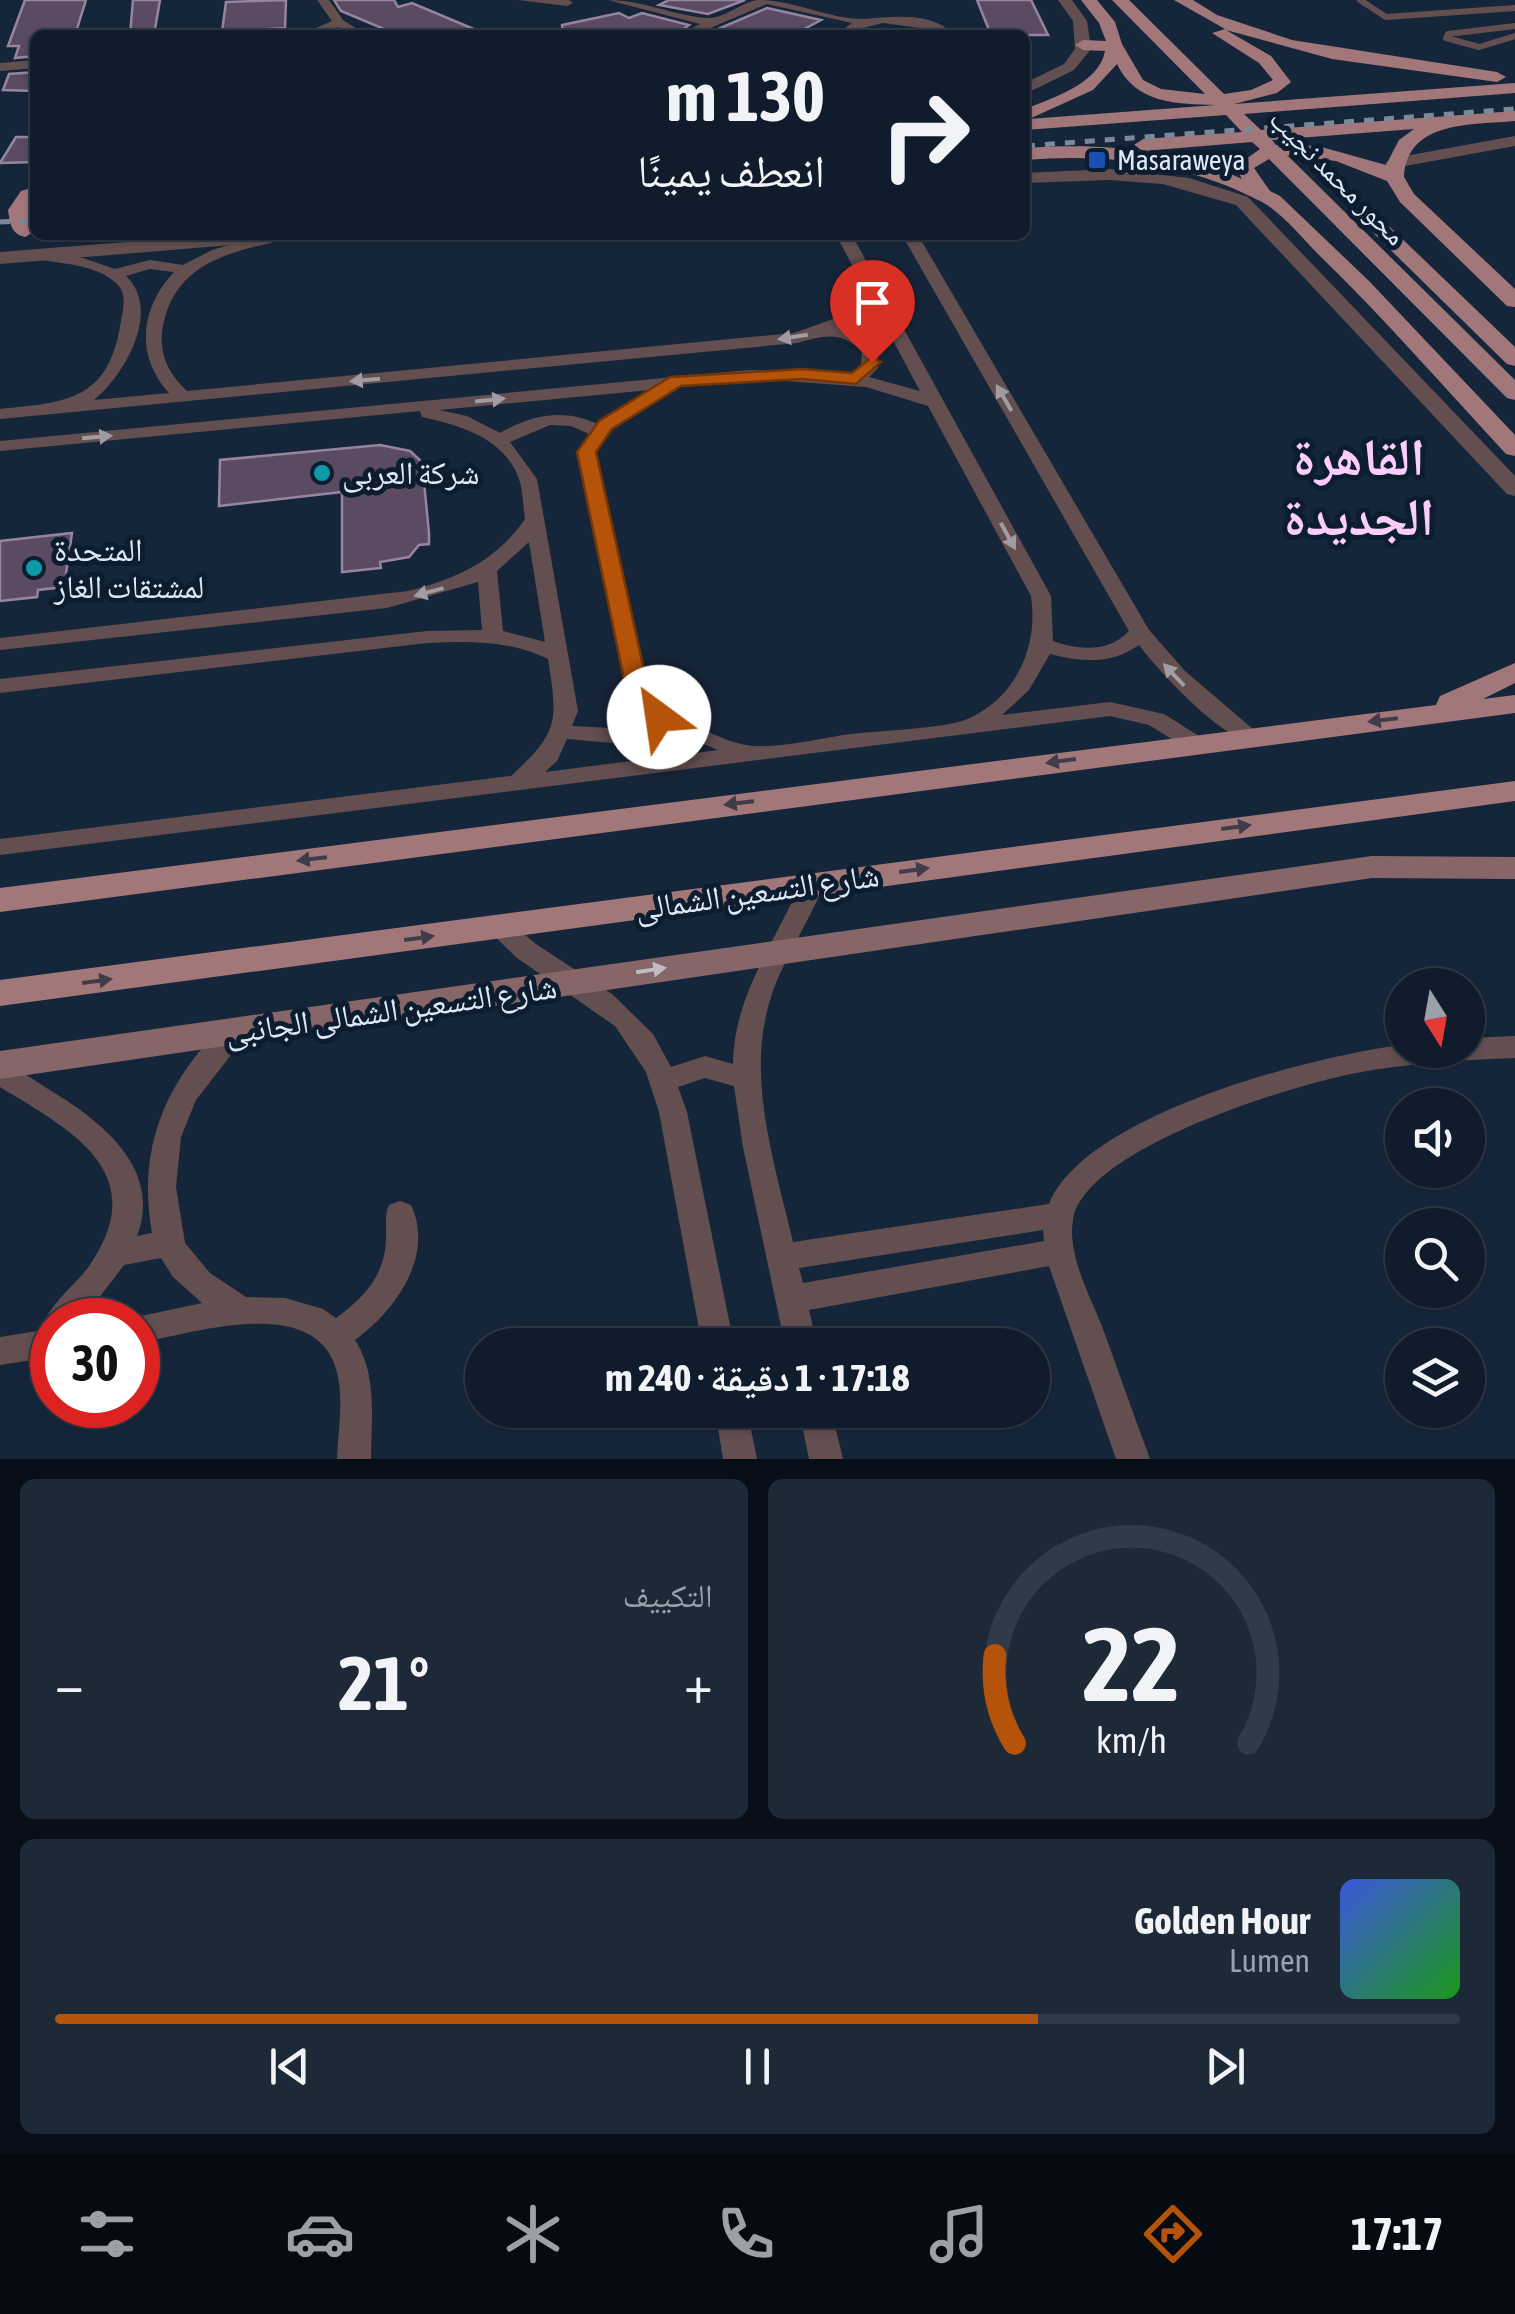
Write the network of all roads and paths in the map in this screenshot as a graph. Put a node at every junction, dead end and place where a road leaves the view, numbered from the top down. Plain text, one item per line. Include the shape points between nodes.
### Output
1 (323, 0) edge
2 (524, 0) edge
3 (614, 0) edge
4 (766, 0) edge
5 (1066, 0) edge
6 (1090, 0) edge
7 (1120, 0) edge
8 (1142, 0) edge
9 (1182, 0) edge
10 (1360, 0) edge
11 (567, 3) dead end
12 (1515, 8) edge
13 (1466, 11) junction
14 (1455, 12) junction
15 (1210, 18) junction
16 (340, 23) junction
17 (712, 23) junction
18 (1515, 26) edge
19 (861, 28) edge
20 (1490, 28) junction
21 (1478, 29) junction
22 (320, 30) edge
23 (352, 30) edge
24 (696, 30) edge
25 (940, 30) edge
26 (1167, 34) junction
27 (1515, 36) edge
28 (1083, 45) junction
29 (1116, 47) junction
30 (30, 57) edge
31 (1, 62) edge
32 (30, 64) edge
33 (1515, 80) edge
34 (1030, 86) edge
35 (1515, 88) edge
36 (1030, 113) edge
37 (1515, 116) edge
38 (1447, 121) junction
39 (1030, 125) edge
40 (1515, 141) edge
41 (1070, 151) junction
42 (1030, 154) edge
43 (1394, 170) junction
44 (1030, 178) edge
45 (1260, 191) junction
46 (30, 195) edge
47 (0, 197) edge
48 (30, 197) edge
49 (30, 230) edge
50 (0, 233) edge
51 (220, 240) edge
52 (264, 240) edge
53 (847, 240) edge
54 (913, 240) edge
55 (36, 255) junction
56 (0, 258) edge
57 (184, 271) junction
58 (1484, 274) junction
59 (116, 275) junction
60 (1362, 285) junction
61 (876, 293) junction
62 (1515, 301) edge
63 (1513, 325) edge
64 (828, 329) junction
65 (1515, 359) edge
66 (856, 378) junction
67 (676, 381) junction
68 (1515, 393) edge
69 (183, 397) junction
70 (934, 402) junction
71 (69, 408) junction
72 (400, 409) junction
73 (0, 414) edge
74 (1515, 420) edge
75 (598, 432) junction
76 (502, 439) junction
77 (0, 446) edge
78 (1515, 448) edge
79 (1515, 488) edge
80 (534, 520) junction
81 (487, 570) junction
82 (1140, 632) junction
83 (494, 636) junction
84 (0, 644) edge
85 (1044, 645) junction
86 (556, 656) junction
87 (1515, 672) edge
88 (0, 686) edge
89 (1515, 704) edge
90 (1424, 715) junction
91 (659, 717) junction
92 (969, 726) junction
93 (562, 731) junction
94 (1250, 736) junction
95 (1194, 743) junction
96 (748, 754) junction
97 (517, 782) junction
98 (1507, 795) edge
99 (0, 847) edge
100 (1515, 868) edge
101 (812, 884) junction
102 (0, 900) edge
103 (498, 927) junction
104 (781, 950) junction
105 (578, 982) junction
106 (0, 994) edge
107 (234, 1033) junction
108 (1515, 1047) edge
109 (1485, 1048) edge
110 (1385, 1059) edge
111 (0, 1065) edge
112 (0, 1073) edge
113 (746, 1078) junction
114 (665, 1080) junction
115 (160, 1170) junction
116 (124, 1180) junction
117 (400, 1214) dead end
118 (1057, 1216) junction
119 (169, 1242) junction
120 (1060, 1251) junction
121 (118, 1253) junction
122 (782, 1257) junction
123 (85, 1298) edge
124 (791, 1299) junction
125 (244, 1312) junction
126 (160, 1325) edge
127 (715, 1328) edge
128 (797, 1328) edge
129 (336, 1336) junction
130 (734, 1428) edge
131 (820, 1428) edge
132 (354, 1459) edge
133 (740, 1459) edge
134 (826, 1459) edge
135 (1134, 1459) edge

1 - 16 street
2 - 11 street
3 - 17 street
4 - 17 street
4 - 19 street
5 - 28 street via 1080,21
6 - 29 main road via 1106,17
7 - 26 main road, محور محمد نجيب
8 - 26 main road, محور محمد نجيب
9 - 15 main road
10 - 14 lane via 1383,16
12 - 13 lane
13 - 14 lane
13 - 20 lane
14 - 21 lane
15 - 29 main road via 1226,38 1280,73 1282,82 1261,95 1208,100 1153,92 1133,80
15 - 33 main road via 1326,51
16 - 22 street
16 - 23 street
17 - 24 street
18 - 20 lane
19 - 25 street via 880,18
20 - 21 lane
21 - 27 lane via 1446,38 1479,47
26 - 65 main road, محور محمد نجيب
26 - 68 main road, محور محمد نجيب
28 - 29 main road
28 - 34 street via 1069,67
29 - 36 main road via 1113,62 1094,83
30 - 31 street
31 - 32 street
35 - 39 main road
37 - 38 main road
38 - 41 main road
38 - 43 main road via 1408,140
40 - 43 street via 1452,150
41 - 42 main road
41 - 45 main road via 1174,162
43 - 45 main road via 1328,152 1282,152 1244,167
43 - 58 main road via 1407,198
44 - 79 street via 1120,173 1184,180 1250,208
45 - 60 main road
46 - 47 main road
48 - 49 main road via 18,210 20,225
49 - 50 main road
51 - 55 street
52 - 57 street
53 - 61 street
82 -> 54 street
55 - 56 street
55 - 59 street
57 - 59 street via 160,264
57 - 69 street via 157,303 151,349 162,377
58 - 62 main road
58 - 63 main road
59 - 71 street via 133,296 124,357 98,389
60 - 74 main road via 1410,320
60 - 78 main road
61 - 64 street via 864,310
61 - 70 street
64 - 66 street via 870,350 869,368
64 -> 69 street via 798,338
66 - 67 street
66 - 70 street
72 -> 67 street
67 - 75 street
69 - 71 street
70 -> 85 street via 1041,596
71 - 73 street
72 - 76 street via 438,414
77 -> 72 street
75 - 76 street via 549,420
75 - 91 street via 586,452 633,671 642,700
76 - 80 street via 528,480
80 - 81 street via 521,544
80 - 86 street
81 - 83 street
81 -> 84 street via 387,602
82 - 85 street via 1110,653 1076,654
94 -> 82 street via 1190,692
83 - 86 street via 536,644
83 - 88 street via 427,636
85 - 92 street via 1019,689
86 - 93 street via 567,711
87 - 90 main road
89 - 90 main road
90 -> 94 main road
91 - 93 street via 606,737
91 - 96 street
92 - 95 street via 1110,709 1156,719
92 - 96 street
93 - 97 street via 549,756
94 - 95 main road
95 -> 102 main road
96 - 97 street
97 - 99 street
101 -> 98 main road, شارع التسعين الشمالى
100 - 104 main road, شارع التسعين الشمالى الجانبى via 1372,867
101 - 103 main road, شارع التسعين الشمالى
101 - 104 street
103 - 105 street via 526,953
106 -> 103 main road, شارع التسعين الشمالى
105 -> 104 main road, شارع التسعين الشمالى الجانبى
104 - 113 street via 756,1000
105 - 107 main road, شارع التسعين الشمالى الجانبى
105 - 114 street via 632,1024
107 - 111 main road, شارع التسعين الشمالى الجانبى
107 - 115 street via 172,1112
108 - 109 street
110 - 118 street via 1342,1065 1205,1107 1090,1168 1069,1189
112 - 116 street via 86,1128
113 - 114 street via 706,1067
113 - 122 street
114 - 127 street
115 - 116 street
115 - 119 street
116 - 121 street via 125,1232
117 - 129 street via 404,1246 394,1280 370,1312
118 - 120 street
118 - 122 street
119 - 121 street
119 - 125 street via 194,1278
120 - 124 street
120 - 135 street
121 - 123 street
122 - 124 street
124 - 128 street
125 - 126 street
125 - 129 street via 296,1312
129 - 132 street via 354,1384
130 - 133 street
131 - 134 street

